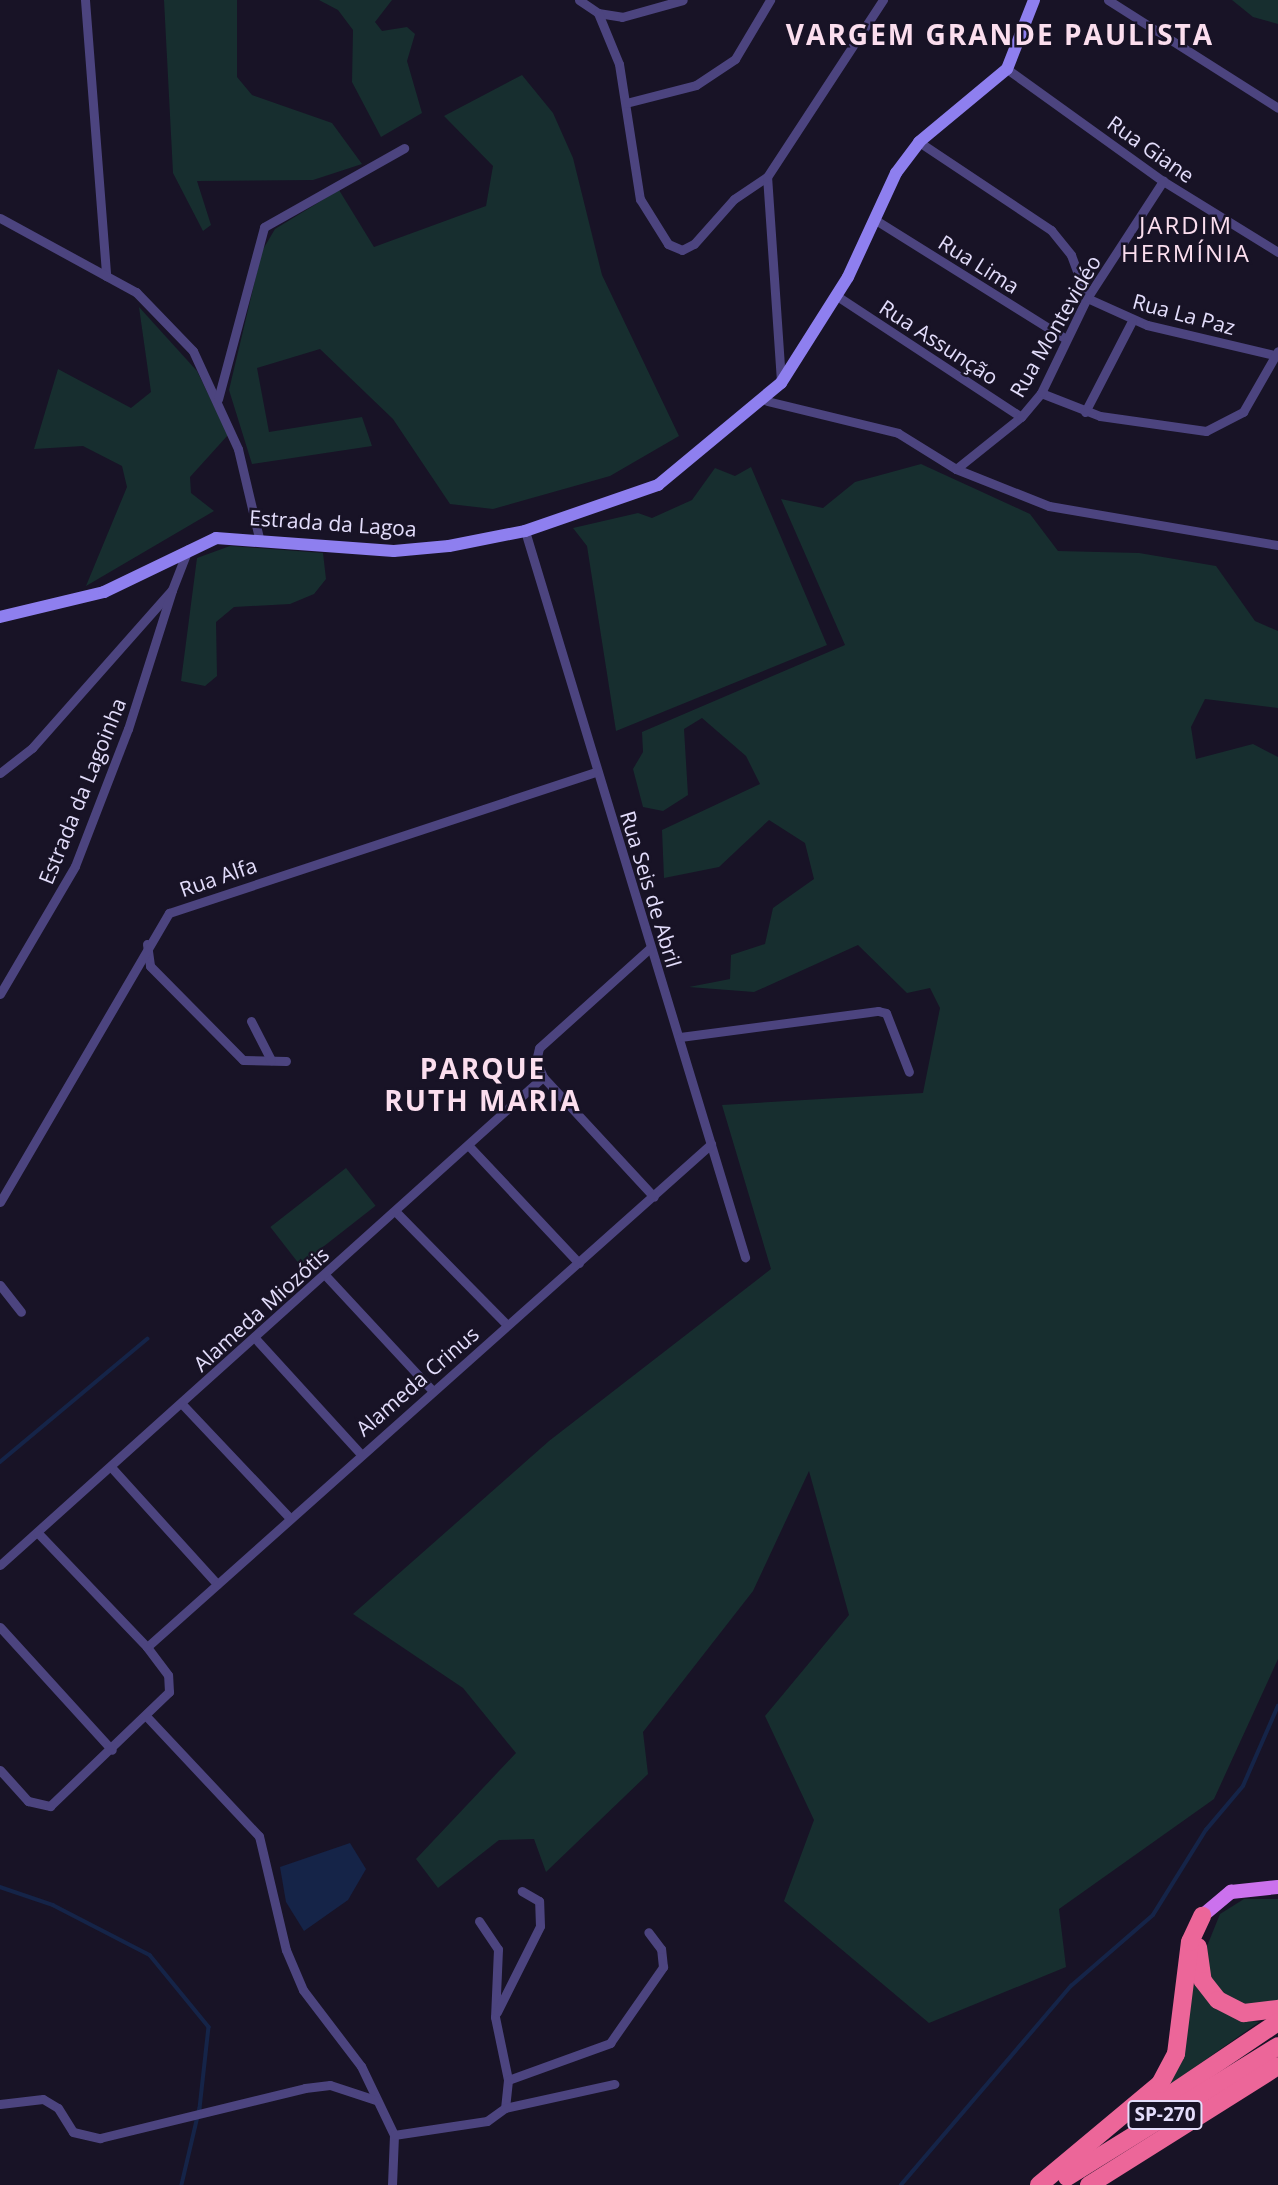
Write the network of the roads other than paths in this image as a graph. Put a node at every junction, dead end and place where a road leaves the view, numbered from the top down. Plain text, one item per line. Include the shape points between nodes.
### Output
1 (85, 0) edge
2 (579, 0) edge
3 (683, 0) edge
4 (771, 0) edge
5 (883, 0) edge
6 (1034, 0) edge
7 (1108, 0) edge
8 (598, 13) junction
9 (1007, 69) junction
10 (626, 103) junction
11 (1278, 108) edge
12 (919, 142) junction
13 (404, 148) dead end
14 (767, 177) junction
15 (1163, 181) junction
16 (0, 218) edge
17 (874, 219) junction
18 (1278, 252) edge
19 (106, 276) junction
20 (837, 296) junction
21 (1087, 299) junction
22 (1132, 321) junction
23 (1066, 339) junction
24 (1276, 353) edge
25 (781, 383) junction
26 (1041, 393) junction
27 (218, 399) junction
28 (766, 401) junction
29 (1085, 412) junction
30 (1021, 417) junction
31 (956, 469) junction
32 (525, 531) junction
33 (259, 538) junction
34 (1277, 541) edge
35 (188, 548) junction
36 (172, 590) junction
37 (0, 617) edge
38 (596, 772) junction
39 (0, 773) edge
40 (147, 944) junction
41 (650, 948) junction
42 (0, 994) edge
43 (251, 1021) dead end
44 (680, 1037) junction
45 (271, 1060) junction
46 (286, 1061) dead end
47 (909, 1072) dead end
48 (542, 1077) junction
49 (710, 1144) junction
50 (468, 1145) junction
51 (654, 1197) junction
52 (0, 1202) edge
53 (396, 1212) junction
54 (745, 1257) dead end
55 (579, 1263) junction
56 (326, 1276) junction
57 (0, 1285) edge
58 (21, 1312) dead end
59 (508, 1325) junction
60 (254, 1336) junction
61 (433, 1391) junction
62 (182, 1404) junction
63 (361, 1454) junction
64 (111, 1467) junction
65 (288, 1517) junction
66 (38, 1533) junction
67 (0, 1565) edge
68 (217, 1584) junction
69 (0, 1627) edge
70 (147, 1647) junction
71 (148, 1718) junction
72 (112, 1750) junction
73 (0, 1770) edge
74 (1278, 1887) edge
75 (522, 1891) dead end
76 (1202, 1916) junction
77 (479, 1921) dead end
78 (648, 1932) dead end
79 (1278, 2010) edge
80 (495, 2017) junction
81 (1278, 2022) edge
82 (1278, 2046) edge
83 (1278, 2066) edge
84 (508, 2080) junction
85 (614, 2084) dead end
86 (376, 2100) junction
87 (0, 2104) edge
88 (505, 2108) junction
89 (394, 2135) junction
90 (1092, 2145) junction
91 (392, 2185) edge
92 (1039, 2185) edge
93 (1054, 2185) edge
94 (1088, 2185) edge

1 - 19 street
2 - 8 street
3 - 8 street via 646,13
4 - 10 street via 735,59 696,85
5 - 14 street
6 - 9 street
7 - 11 street
8 - 10 street via 612,39
9 - 12 street
9 - 15 street, Rua Giane
10 - 14 street via 640,199 673,248 694,244 734,199
12 - 17 street, Estrada da Lagoa
12 - 21 street via 1051,230 1070,255
13 - 27 street via 264,226
14 - 25 street
15 - 18 street, Rua Giane
15 - 21 street, Rua Montevidéo
16 - 19 street
17 - 20 street, Estrada da Lagoa
17 - 23 street, Rua Lima
19 - 27 street via 136,292 171,325
20 - 25 street, Estrada da Lagoa
20 - 30 street, Rua Assunção
21 - 22 street, Rua La Paz
21 - 23 street, Rua Montevidéo
22 - 24 street, Rua La Paz
22 - 29 street
23 - 26 street, Rua Montevidéo
24 - 29 street via 1243,412 1217,428 1190,430
25 - 28 street, Estrada da Lagoa
26 - 29 street
26 - 30 street, Rua Montevidéo
27 - 33 street via 239,449
28 - 31 street via 898,433
28 - 32 street, Estrada da Lagoa via 658,485
30 - 31 street, Rua Montevidéo
31 - 34 street via 1062,509
32 - 33 street, Estrada da Lagoa via 394,551
32 - 38 street, Rua Seis de Abril
33 - 35 street, Estrada da Lagoa via 230,535
35 - 36 street, Estrada da Lagoinha
35 - 37 street, Estrada da Lagoa via 104,592
36 - 39 street via 32,748
36 - 42 street, Estrada da Lagoinha via 128,729 75,866
38 - 40 street, Rua Alfa via 187,905 169,913
38 - 41 street, Rua Seis de Abril
40 - 45 street via 150,966 243,1059
40 - 52 street, Rua Alfa
41 - 44 street, Rua Seis de Abril
41 - 48 street via 539,1048
43 - 45 street
44 - 47 street via 878,1011 886,1013
44 - 49 street, Rua Seis de Abril
45 - 46 street
48 - 50 street, Alameda Miozótis
48 - 51 street
49 - 51 street, Alameda Crinus
49 - 54 street, Rua Seis de Abril
50 - 53 street, Alameda Miozótis
50 - 55 street
51 - 55 street, Alameda Crinus
53 - 56 street, Alameda Miozótis
53 - 59 street
55 - 59 street, Alameda Crinus
56 - 60 street, Alameda Miozótis
56 - 61 street
57 - 58 street
59 - 61 street, Alameda Crinus
60 - 62 street, Alameda Miozótis
60 - 63 street
61 - 63 street, Alameda Crinus
62 - 64 street, Alameda Miozótis
62 - 65 street
63 - 65 street, Alameda Crinus
64 - 66 street, Alameda Miozótis
64 - 68 street
65 - 68 street, Alameda Crinus
66 - 67 street, Alameda Miozótis
66 - 70 street
68 - 70 street, Alameda Crinus
69 - 72 street
70 - 71 street via 170,1686
71 - 72 street
71 - 86 street via 259,1836 286,1950 303,1990 360,2066
72 - 73 street via 50,1806 34,1805
74 - 76 main road via 1231,1892
75 - 80 street via 539,1901 540,1926
76 - 79 highway via 1197,1953 1209,1990 1244,2013
76 - 90 highway via 1190,1942 1173,2061 1147,2099
77 - 80 street via 498,1949
78 - 84 street via 661,1949 663,1966 610,2043
80 - 84 street
81 - 90 highway
82 - 93 highway, SP-270
83 - 94 highway, SP-270
84 - 88 street
85 - 88 street
86 - 87 street via 330,2085 213,2105 100,2138 74,2132 58,2108 43,2099
86 - 89 street
88 - 89 street via 487,2121
89 - 91 street
90 - 92 highway

